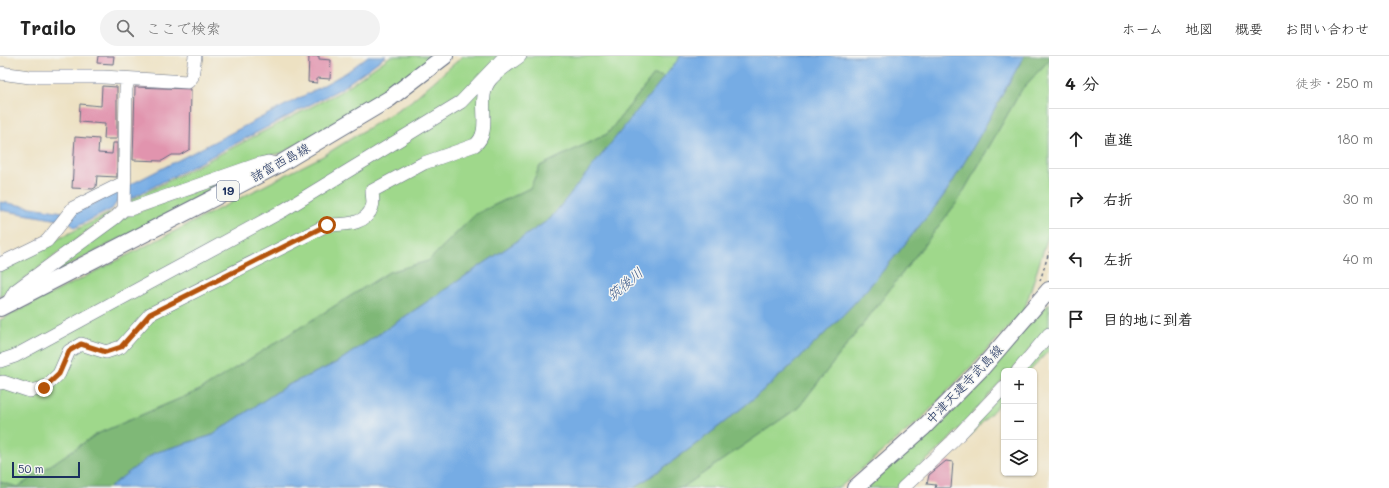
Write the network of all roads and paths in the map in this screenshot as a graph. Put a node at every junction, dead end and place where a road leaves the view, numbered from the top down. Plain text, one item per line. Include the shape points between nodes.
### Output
1 (195, 56) edge
2 (505, 56) edge
3 (520, 56) edge
4 (443, 57) edge
5 (0, 73) edge
6 (128, 79) junction
7 (278, 165) junction
8 (123, 196) junction
9 (1049, 252) edge
10 (0, 264) edge
11 (1045, 291) edge
12 (3, 306) edge
13 (1048, 336) edge
14 (0, 361) edge
15 (1021, 368) edge
16 (0, 382) edge
17 (1001, 389) edge
18 (855, 488) edge
19 (903, 488) edge

1 - 6 street via 192,77 188,82
2 - 14 street via 461,102 291,206 15,356
3 - 16 street via 490,80 483,97 483,133 479,142 424,163 372,191 373,206 368,215 355,223 327,225 150,314 121,347 106,352 81,344 69,351 59,374 44,388 30,391
4 - 7 main road, 諸富西島線 / 19 via 389,100
5 - 6 street via 30,77
6 - 8 street
7 - 8 street via 268,162 259,164 130,209
7 - 12 main road, 諸富西島線 / 19
8 - 10 street via 73,208 47,241
8 - 12 street via 116,217 15,291
9 - 11 path
11 - 18 main road, 中津天建寺武島線 via 982,368 929,421
13 - 15 street
17 - 19 street via 958,436

